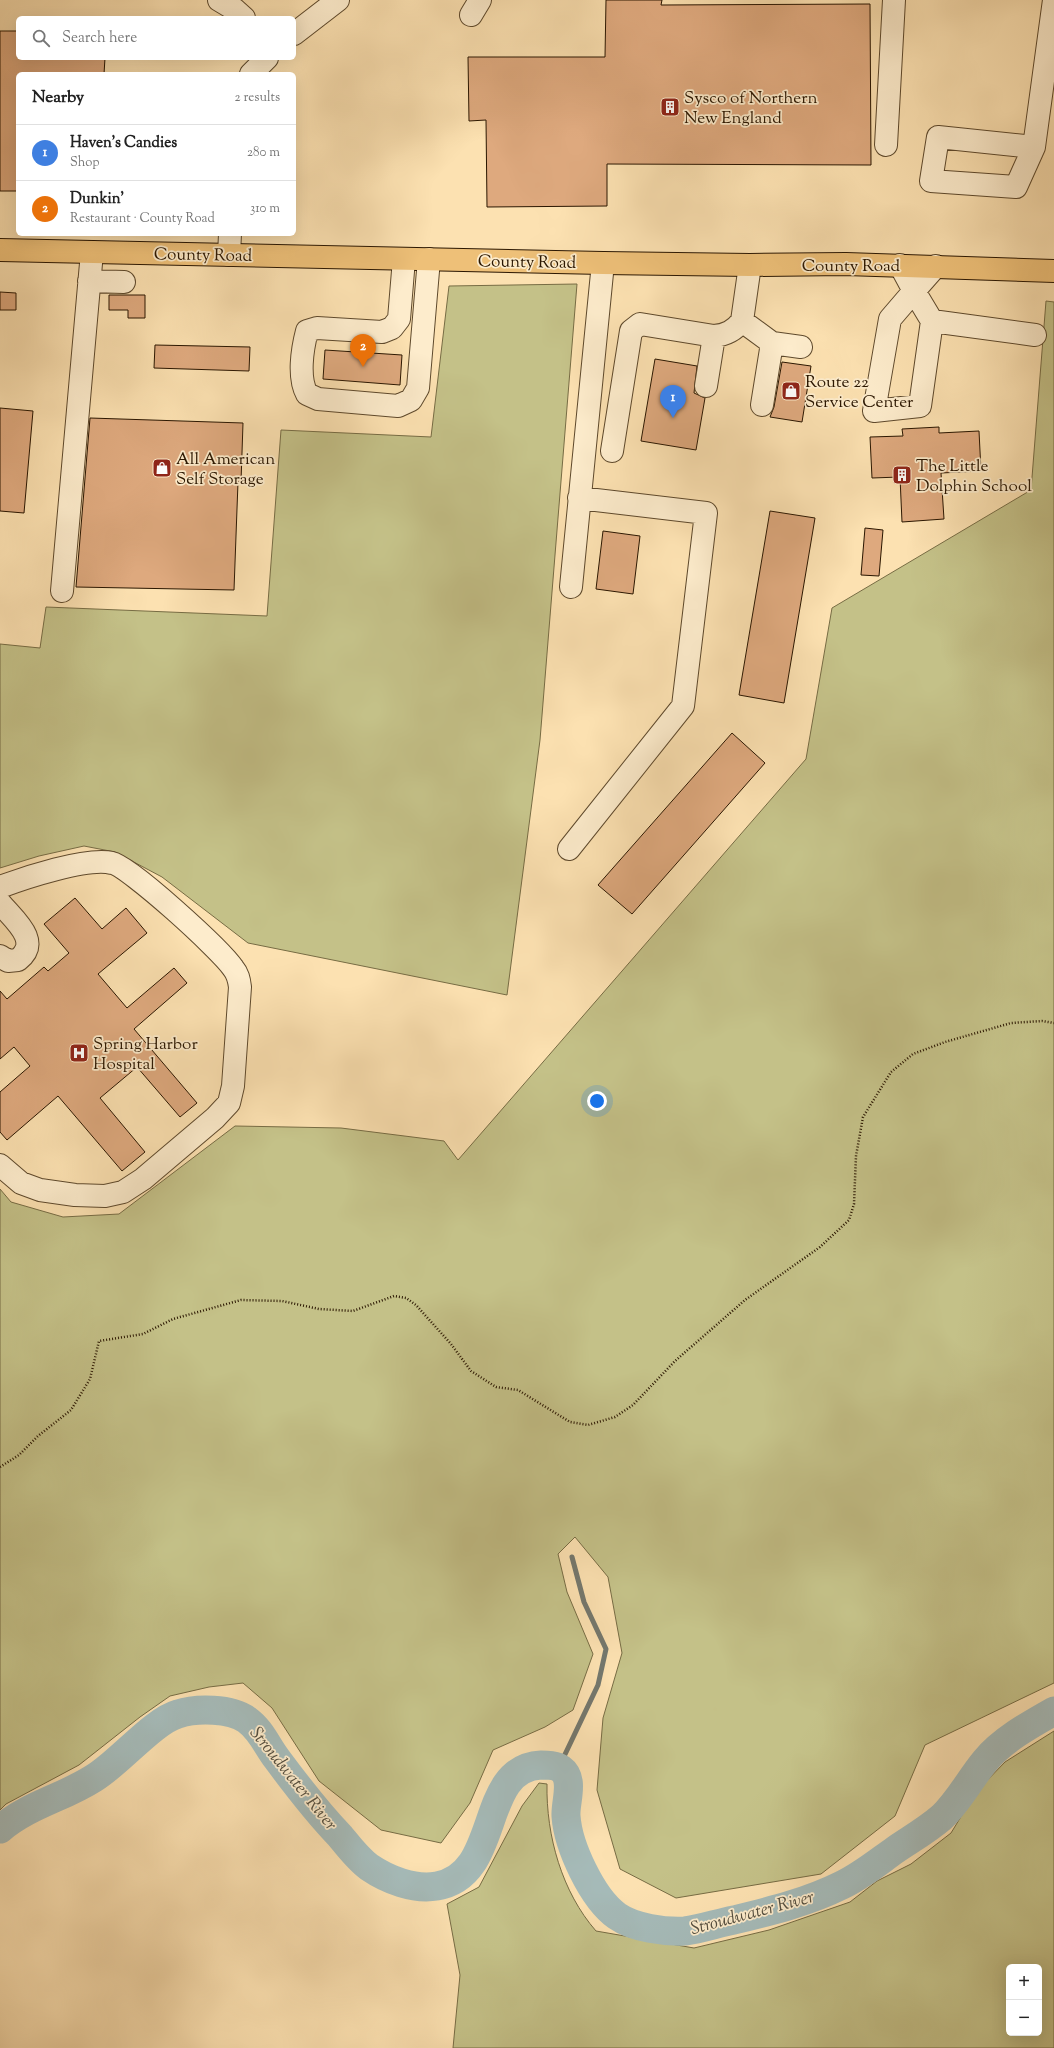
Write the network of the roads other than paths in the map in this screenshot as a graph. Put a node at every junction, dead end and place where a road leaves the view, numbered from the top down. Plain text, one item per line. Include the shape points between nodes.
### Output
1 (219, 0) edge
2 (338, 0) edge
3 (894, 0) edge
4 (1054, 0) edge
5 (242, 16) edge
6 (296, 32) edge
7 (265, 60) edge
8 (254, 72) edge
9 (886, 145) dead end
10 (1034, 147) dead end
11 (229, 244) edge
12 (0, 250) edge
13 (92, 252) junction
14 (404, 259) junction
15 (429, 259) junction
16 (603, 263) junction
17 (750, 265) junction
18 (900, 265) junction
19 (936, 266) junction
20 (1054, 271) edge
21 (89, 281) junction
22 (124, 282) dead end
23 (914, 291) junction
24 (932, 320) junction
25 (742, 321) junction
26 (1035, 335) dead end
27 (714, 336) junction
28 (772, 343) junction
29 (801, 347) dead end
30 (706, 386) dead end
31 (762, 405) dead end
32 (612, 451) dead end
33 (579, 498) junction
34 (571, 587) dead end
35 (62, 591) dead end
36 (569, 849) dead end
37 (0, 887) edge
38 (0, 903) edge
39 (0, 956) edge
40 (0, 1165) edge

1 - 5 street
2 - 6 street
3 - 9 street
4 - 10 street
7 - 8 street
11 - 13 main road, County Road
11 - 14 main road, County Road
12 - 13 main road, County Road
13 - 21 street
14 - 15 main road, County Road
14 - 15 street via 399,319 392,328 382,332 318,328 307,331 304,341 302,385 307,394 318,399 398,406 411,400 418,388
15 - 16 main road, County Road
16 - 17 main road, County Road
16 - 33 street
17 - 18 main road, County Road
17 - 25 street
18 - 19 main road, County Road
18 - 23 street
19 - 20 main road, County Road
19 - 23 street
21 - 22 street
21 - 35 street
23 - 24 street
23 - 24 street via 890,319 874,411 920,406
24 - 26 street
25 - 27 street via 737,328 725,335
25 - 28 street
27 - 30 street
27 - 32 street via 646,324 635,326 631,331
28 - 29 street
28 - 31 street
33 - 34 street
33 - 36 street via 706,513 683,706
37 - 40 street via 70,867 112,863 129,872 196,929 232,966 238,976 240,987 233,1086 229,1103 215,1118 143,1178 123,1192 105,1196 75,1194 33,1188 21,1183
38 - 39 street via 23,930 29,944 18,960 8,961

